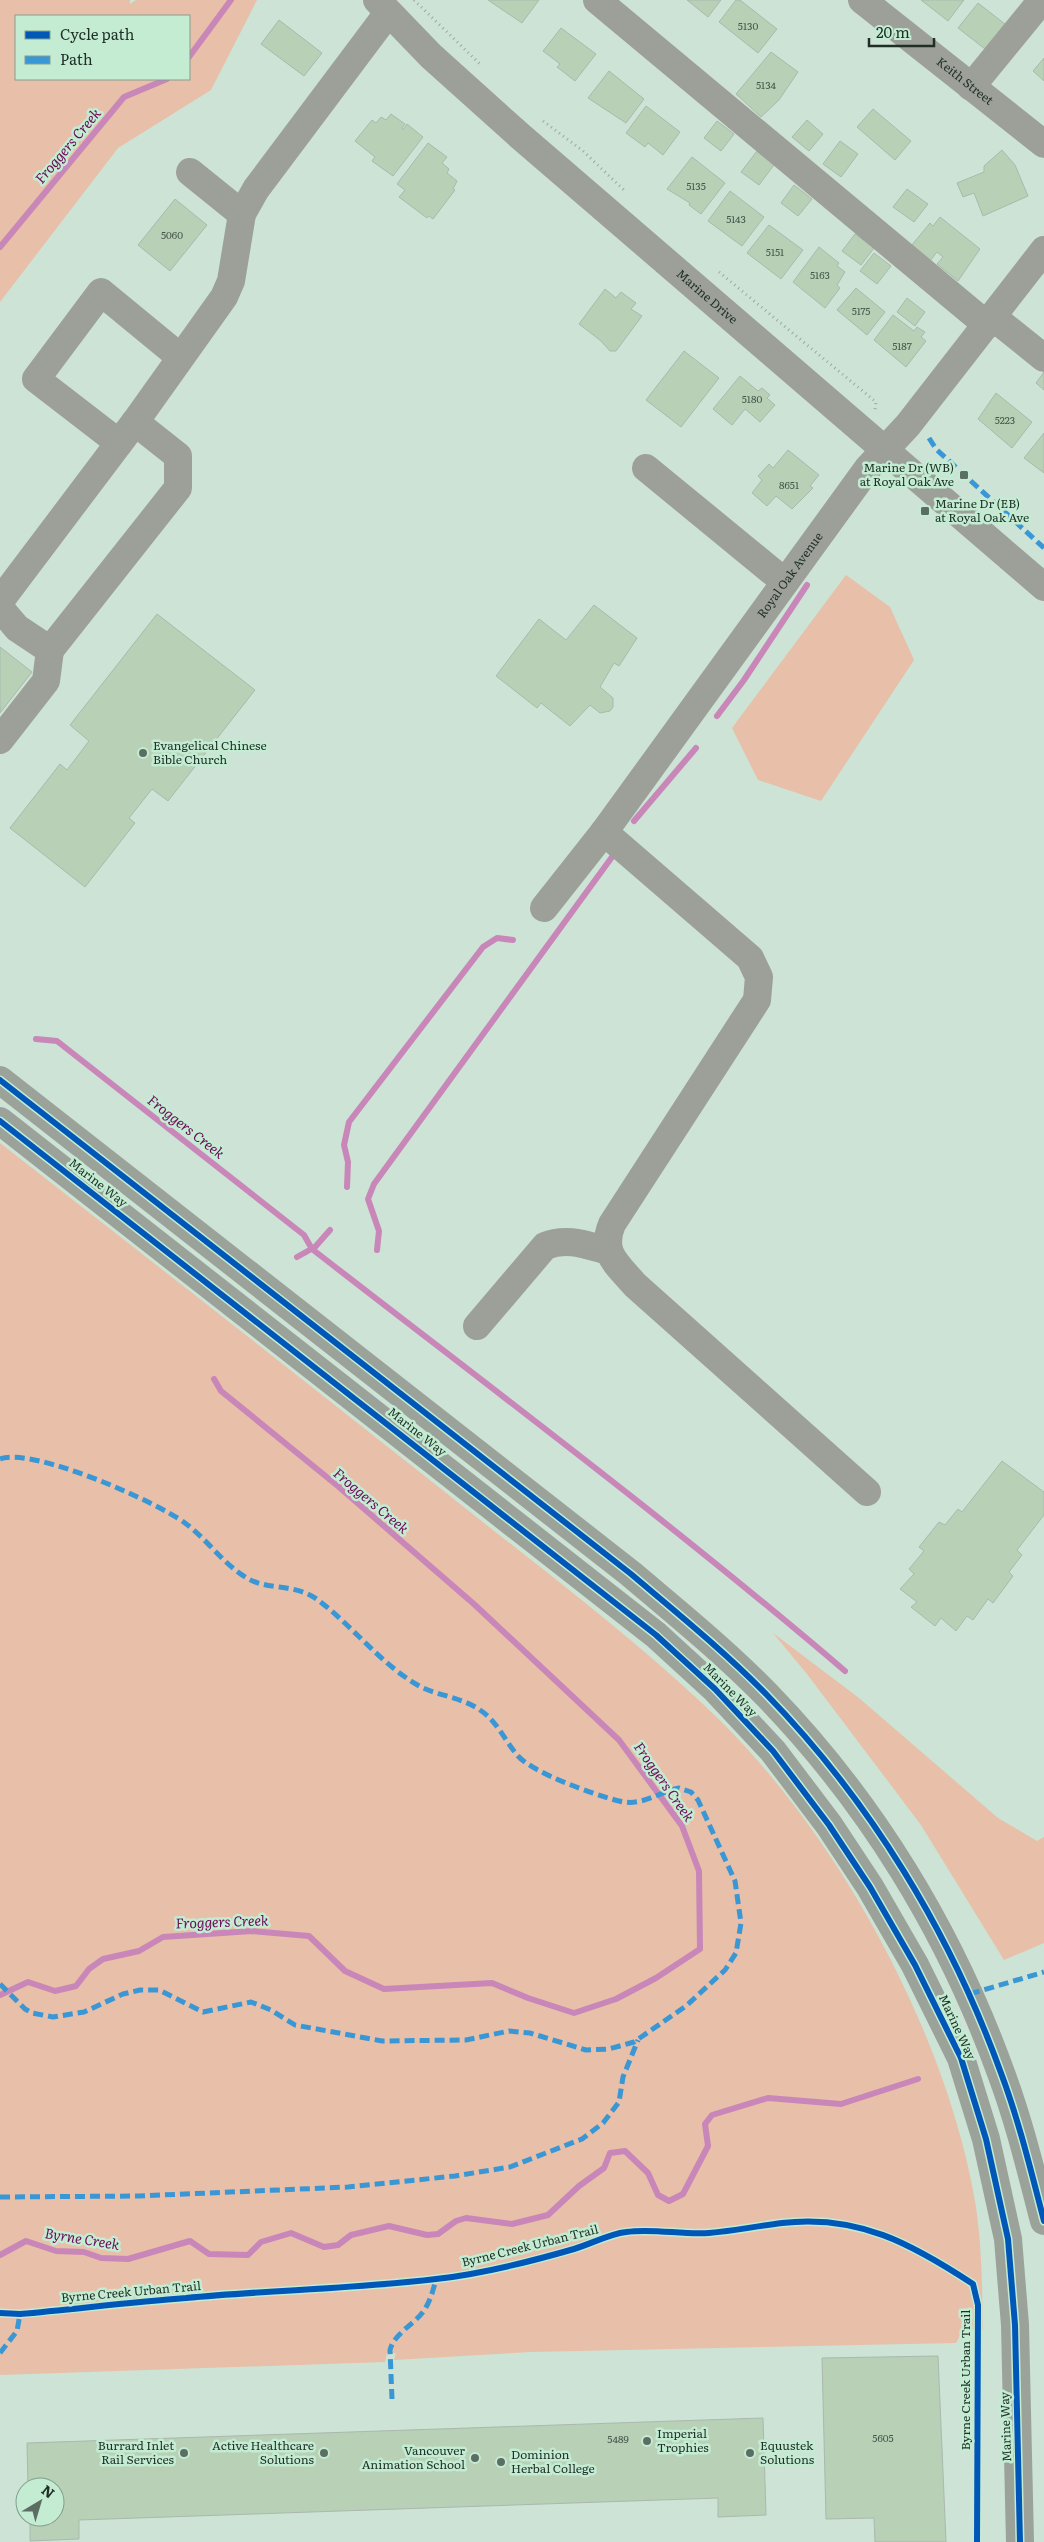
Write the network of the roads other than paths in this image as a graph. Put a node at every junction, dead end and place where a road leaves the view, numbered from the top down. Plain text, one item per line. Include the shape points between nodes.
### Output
1 (598, 0) edge
2 (862, 0) edge
3 (1042, 0) edge
4 (382, 7) edge
5 (971, 86) junction
6 (1044, 144) edge
7 (190, 172) dead end
8 (242, 214) junction
9 (1044, 250) edge
10 (990, 321) junction
11 (180, 357) junction
12 (1044, 358) edge
13 (127, 433) junction
14 (885, 450) junction
15 (646, 468) dead end
16 (785, 582) junction
17 (1044, 587) edge
18 (0, 601) edge
19 (0, 608) edge
20 (50, 650) junction
21 (0, 740) edge
22 (604, 832) junction
23 (544, 908) dead end
24 (0, 1080) edge
25 (0, 1121) edge
26 (609, 1251) junction
27 (477, 1326) dead end
28 (867, 1492) dead end
29 (1044, 2221) edge
30 (1020, 2542) edge

1 - 10 street
2 - 5 street, Keith Street
3 - 5 street
4 - 8 street
4 - 14 street, Marine Drive via 520,136
5 - 6 street, Keith Street
7 - 8 street
8 - 11 street via 231,281 224,297
9 - 10 street, Royal Oak Avenue
10 - 12 street
10 - 14 street, Royal Oak Avenue
11 - 13 street
11 - 13 street via 102,292 36,378
13 - 18 street
13 - 20 street via 178,456 178,488
14 - 16 street, Royal Oak Avenue via 868,468
14 - 17 street, Marine Drive
15 - 16 street
16 - 22 street, Royal Oak Avenue
19 - 20 street via 17,628
20 - 21 street via 46,680
22 - 23 street, Royal Oak Avenue
22 - 26 street via 750,958 760,977 757,1000 612,1224 606,1238
24 - 29 main road, Marine Way via 631,1574 726,1654 768,1695 852,1793 898,1858 938,1929 973,2001 1002,2075
25 - 30 main road, Marine Way via 656,1635 715,1689 773,1751 829,1824 915,1964 961,2058 986,2139 1008,2239 1015,2325
26 - 27 street via 573,1241 557,1241 545,1246
26 - 28 street via 635,1285

